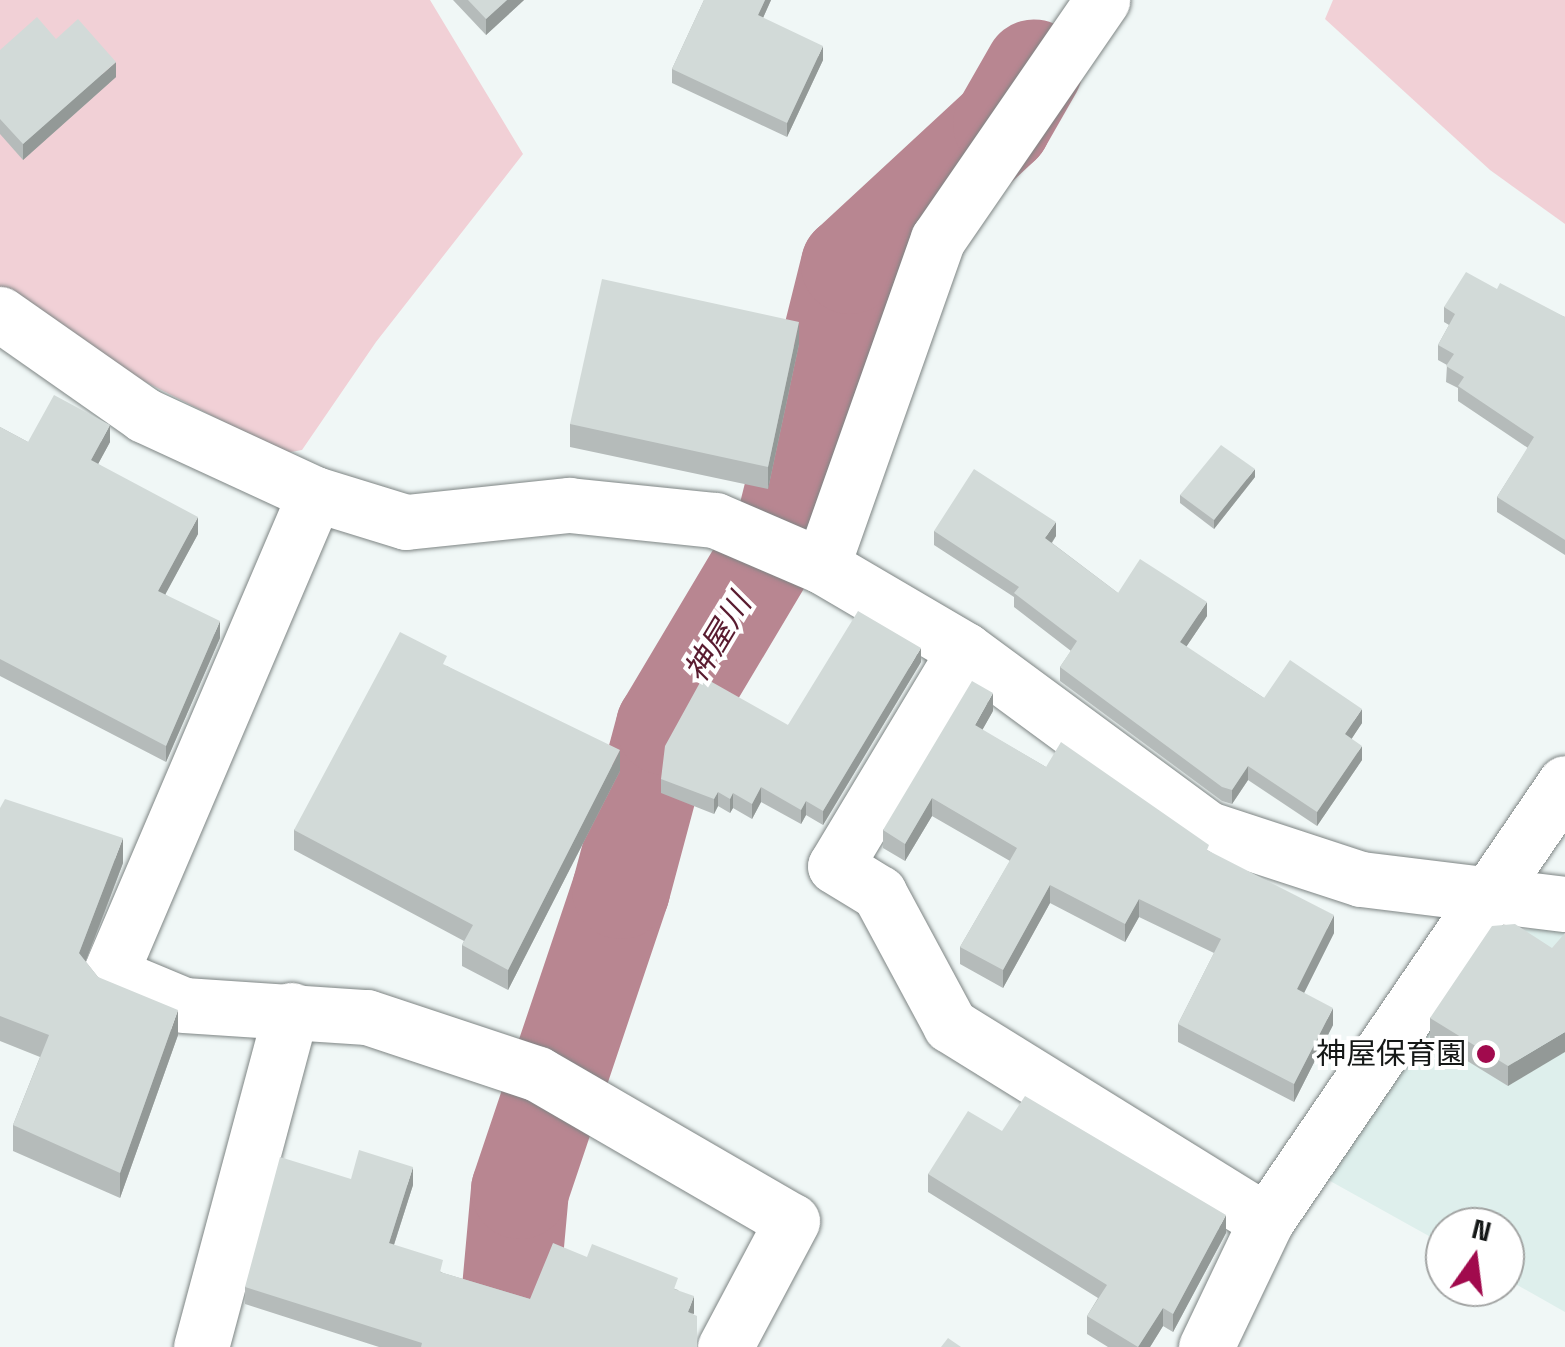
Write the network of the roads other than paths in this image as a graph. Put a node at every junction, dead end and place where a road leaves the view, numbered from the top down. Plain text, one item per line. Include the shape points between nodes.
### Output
1 (1102, 0) edge
2 (0, 314) edge
3 (315, 494) junction
4 (822, 566) junction
5 (964, 650) junction
6 (1565, 784) edge
7 (1488, 891) junction
8 (1565, 904) edge
9 (291, 1010) junction
10 (1266, 1221) junction
11 (201, 1347) edge
12 (724, 1347) edge
13 (1206, 1347) edge

1 - 4 street via 938,239
2 - 3 street via 144,416
3 - 4 street via 406,522 569,506 714,520
3 - 9 street via 110,974 184,1006
4 - 5 street
5 - 7 street via 1208,829 1361,880
5 - 10 street via 835,866 879,894 950,1024
6 - 7 street
7 - 8 street
7 - 10 street
9 - 11 street
9 - 12 street via 367,1017 538,1074 792,1221
10 - 13 street

